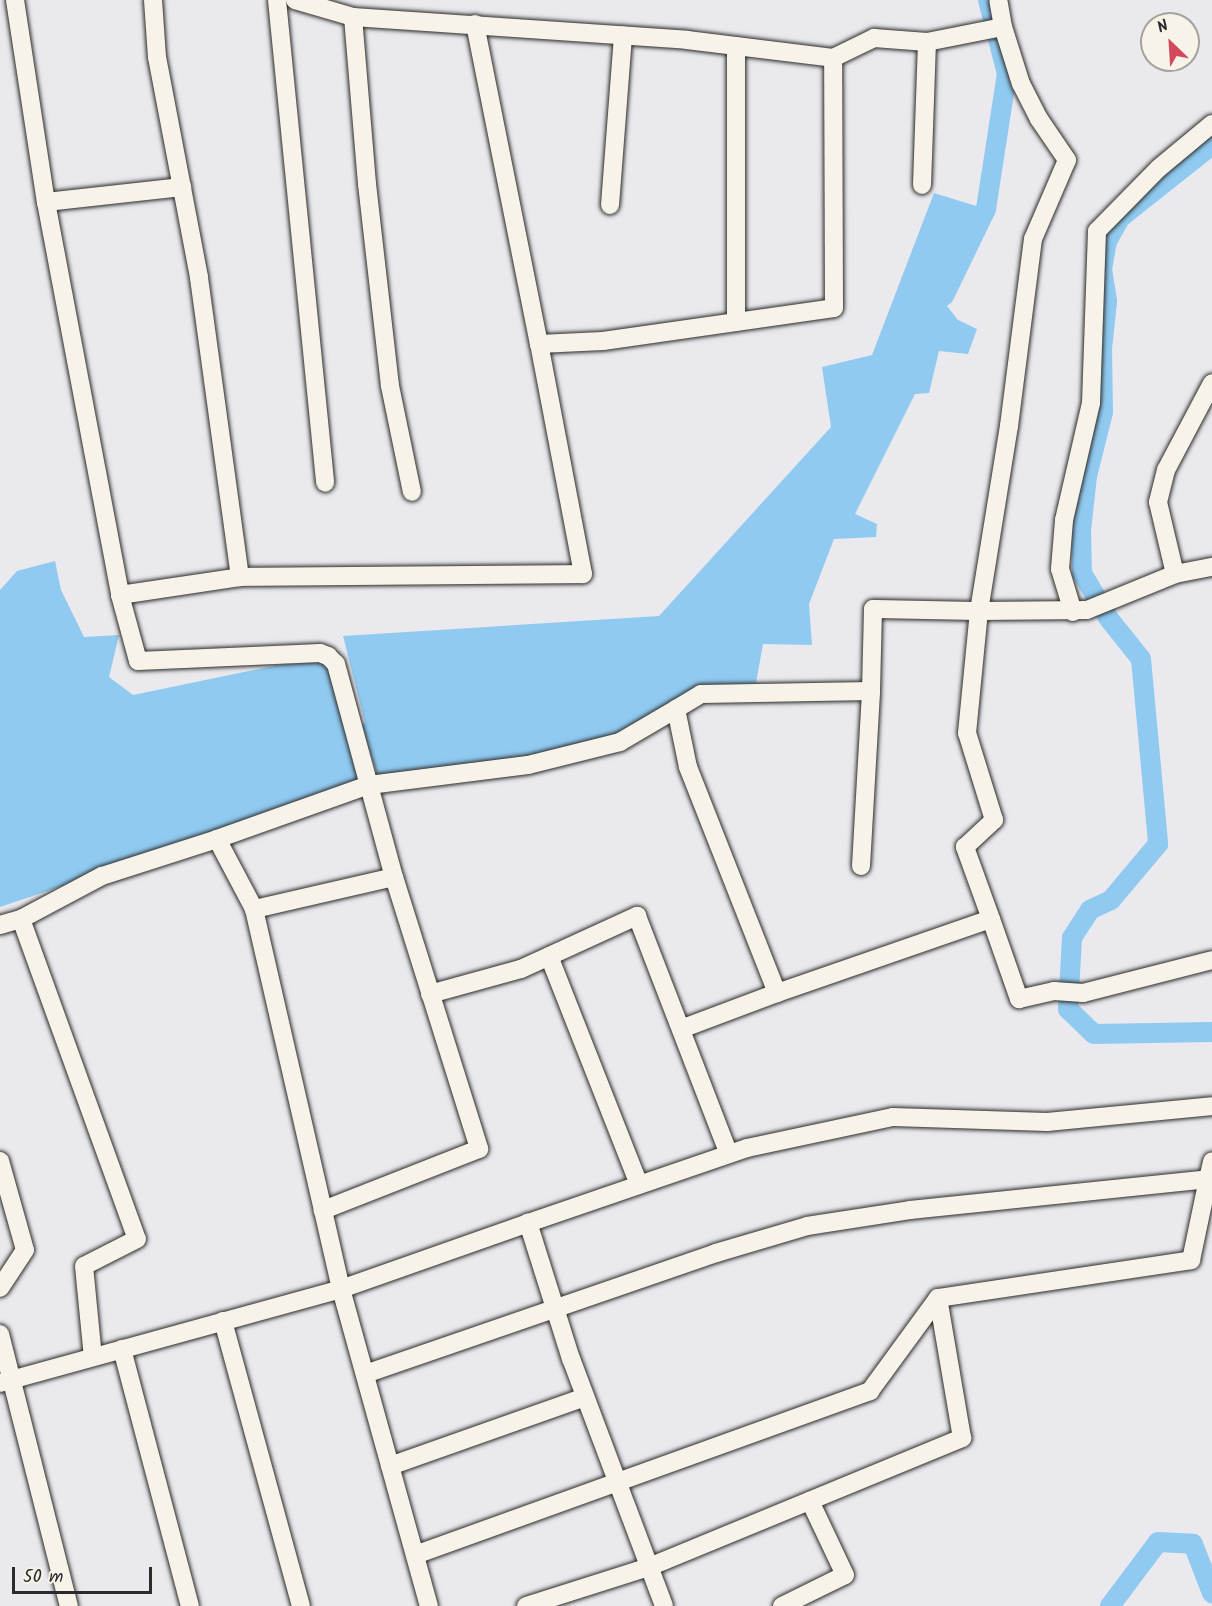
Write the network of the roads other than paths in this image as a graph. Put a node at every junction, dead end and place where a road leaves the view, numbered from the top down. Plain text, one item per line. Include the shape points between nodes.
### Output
1 (15, 0) edge
2 (153, 0) edge
3 (277, 0) edge
4 (295, 0) edge
5 (998, 0) edge
6 (353, 17) junction
7 (474, 24) junction
8 (997, 28) junction
9 (623, 35) junction
10 (927, 42) junction
11 (736, 46) junction
12 (833, 58) junction
13 (1212, 124) edge
14 (922, 184) dead end
15 (182, 187) junction
16 (46, 202) junction
17 (610, 205) dead end
18 (736, 322) junction
19 (539, 344) junction
20 (1212, 382) edge
21 (326, 483) dead end
22 (412, 492) dead end
23 (1212, 567) edge
24 (1175, 574) junction
25 (240, 577) junction
26 (120, 595) junction
27 (979, 610) junction
28 (1080, 611) junction
29 (871, 691) junction
30 (676, 709) junction
31 (368, 781) junction
32 (217, 839) junction
33 (861, 866) dead end
34 (394, 877) junction
35 (254, 909) junction
36 (21, 919) junction
37 (991, 920) junction
38 (0, 925) edge
39 (549, 956) junction
40 (1212, 960) edge
41 (777, 993) junction
42 (430, 994) junction
43 (681, 1029) junction
44 (1212, 1106) edge
45 (729, 1154) junction
46 (0, 1161) edge
47 (1210, 1170) edge
48 (639, 1184) junction
49 (323, 1210) junction
50 (528, 1223) junction
51 (0, 1288) edge
52 (341, 1289) junction
53 (939, 1298) junction
54 (554, 1307) junction
55 (223, 1321) junction
56 (0, 1334) edge
57 (122, 1349) junction
58 (93, 1357) junction
59 (364, 1374) junction
60 (5, 1381) edge
61 (585, 1397) junction
62 (390, 1466) junction
63 (617, 1483) junction
64 (810, 1501) junction
65 (415, 1555) junction
66 (649, 1568) junction
67 (69, 1606) edge
68 (190, 1606) edge
69 (301, 1606) edge
70 (429, 1606) edge
71 (526, 1606) edge
72 (664, 1606) edge
73 (782, 1606) edge

1 - 16 street
2 - 15 street via 158,57
3 - 21 street
4 - 6 street
5 - 8 street
6 - 7 street
6 - 22 street via 390,386
7 - 9 street
7 - 19 street
8 - 10 street
8 - 27 street via 1039,119 1067,160 1033,239 1010,426
9 - 11 street
9 - 17 street
10 - 12 street via 874,38
10 - 14 street
11 - 12 street
11 - 18 street
12 - 18 street via 834,308
13 - 28 street via 1159,168 1097,231 1091,403 1064,520 1060,568
15 - 16 street
15 - 25 street via 199,278
16 - 26 street
18 - 19 street via 603,341
19 - 25 street via 583,574
20 - 24 street via 1166,470 1158,502
23 - 24 street
24 - 28 street
25 - 26 street
26 - 31 street via 138,661 320,653 328,656 336,664
27 - 28 street
27 - 29 street via 873,609
27 - 37 street via 967,733 994,820 965,847
29 - 30 street via 700,694
29 - 33 street
30 - 31 street via 620,742 528,765
30 - 41 street via 688,767
31 - 32 street
31 - 34 street
32 - 35 street
32 - 36 street via 102,876
34 - 35 street
34 - 42 street
35 - 49 street
36 - 38 street
36 - 58 street via 136,1239 84,1266
37 - 40 street via 1019,999 1054,991 1083,993
37 - 41 street
39 - 42 street via 521,969
39 - 43 street via 637,916
39 - 48 street
41 - 43 street
42 - 49 street via 479,1149
43 - 45 street
44 - 45 street via 1047,1122 893,1117
45 - 48 street
46 - 51 street via 25,1250
47 - 53 street via 1191,1260
47 - 54 street via 807,1226
48 - 50 street
49 - 52 street
50 - 52 street
50 - 54 street
52 - 55 street
52 - 59 street
53 - 63 street via 870,1391
53 - 64 street via 962,1438
54 - 59 street
54 - 61 street
55 - 57 street
55 - 69 street
56 - 60 street
57 - 58 street
57 - 68 street
58 - 60 street
59 - 62 street
60 - 67 street
61 - 62 street
61 - 63 street
62 - 65 street
63 - 65 street
63 - 66 street
64 - 66 street
64 - 73 street via 845,1575
65 - 70 street
66 - 71 street
66 - 72 street

